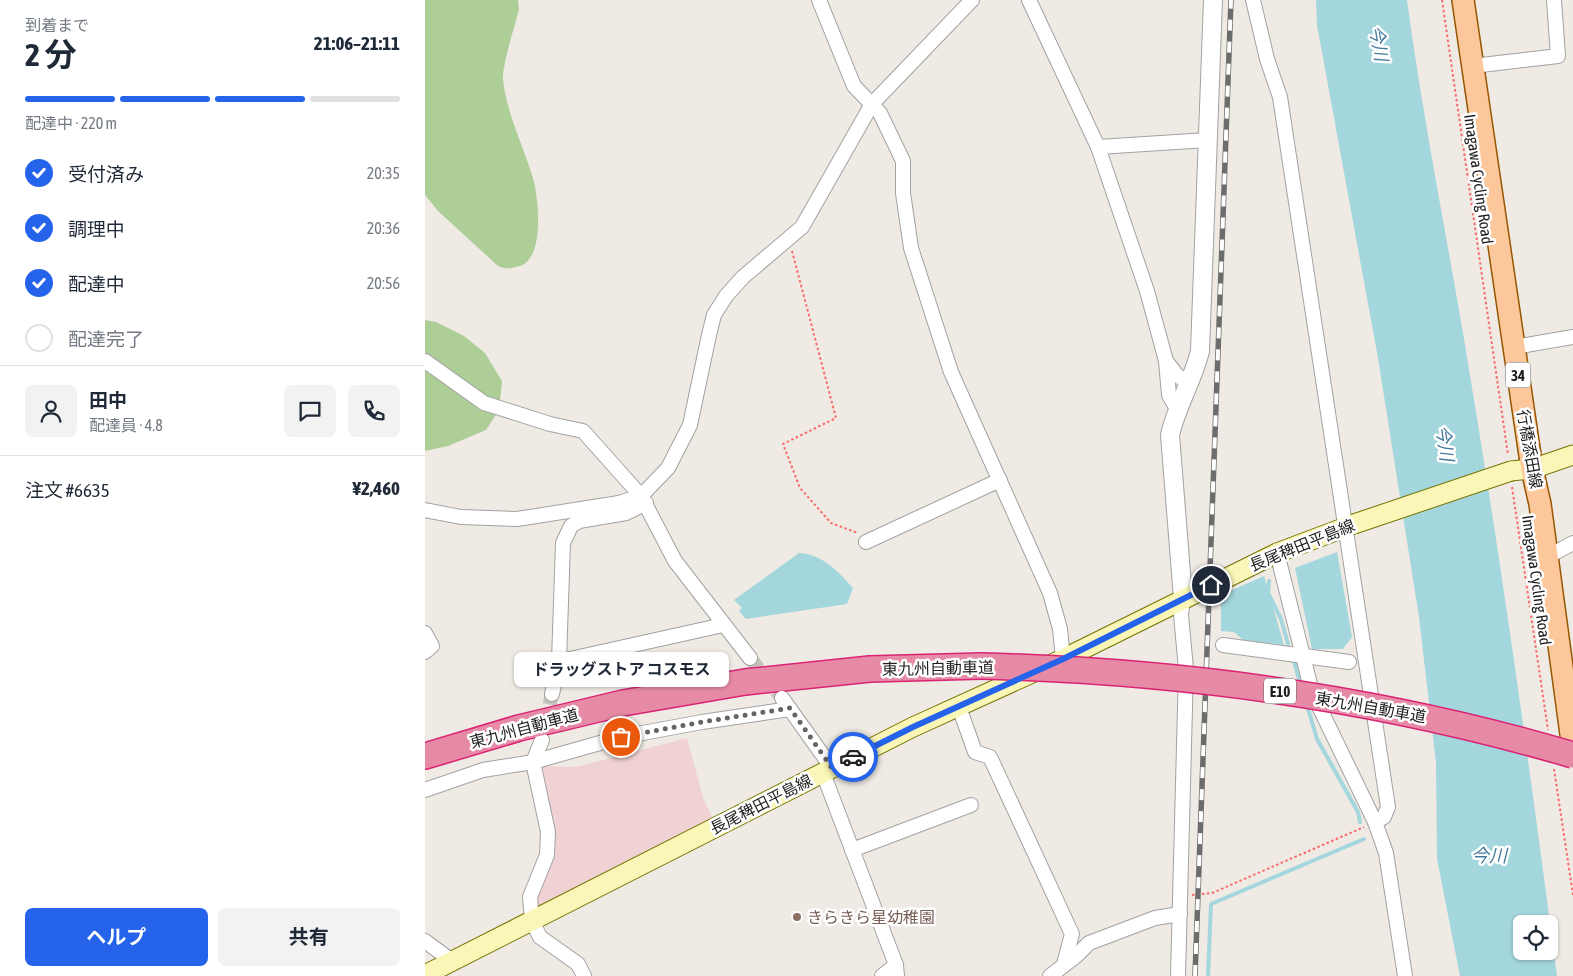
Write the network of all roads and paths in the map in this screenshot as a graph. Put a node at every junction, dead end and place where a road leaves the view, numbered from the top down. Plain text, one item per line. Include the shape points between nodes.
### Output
1 (819, 0) edge
2 (972, 0) edge
3 (1029, 0) edge
4 (1213, 0) edge
5 (1253, 0) edge
6 (1442, 0) edge
7 (1463, 0) edge
8 (1554, 0) edge
9 (1473, 66) junction
10 (872, 104) junction
11 (1208, 140) junction
12 (1098, 147) junction
13 (789, 238) junction
14 (1573, 337) edge
15 (1514, 347) junction
16 (425, 360) edge
17 (1166, 362) junction
18 (1189, 385) junction
19 (1177, 409) junction
20 (1573, 455) edge
21 (1532, 469) junction
22 (1510, 472) junction
23 (1000, 480) junction
24 (644, 500) junction
25 (425, 510) edge
26 (1350, 525) junction
27 (866, 542) joint
28 (1573, 543) edge
29 (1277, 553) junction
30 (1547, 557) junction
31 (1183, 598) junction
32 (723, 625) junction
33 (425, 633) edge
34 (1223, 645) dead end
35 (425, 652) edge
36 (1302, 656) junction
37 (750, 658) tunnel mouth
38 (1063, 659) junction
39 (559, 661) junction
40 (1349, 662) dead end
41 (525, 669) dead end
42 (552, 694) tunnel mouth
43 (959, 707) junction
44 (1548, 730) dead end
45 (542, 740) tunnel mouth
46 (1573, 750) edge
47 (425, 756) edge
48 (533, 762) junction
49 (1564, 762) edge
50 (827, 770) junction
51 (425, 790) edge
52 (971, 805) dead end
53 (1375, 822) junction
54 (853, 850) junction
55 (1573, 895) edge
56 (1180, 896) junction
57 (1180, 914) junction
58 (532, 921) junction
59 (425, 941) edge
60 (452, 961) junction
61 (1064, 964) junction
62 (896, 970) edge
63 (425, 975) edge
64 (584, 976) edge
65 (883, 976) edge
66 (1050, 976) edge
67 (1178, 976) edge
68 (1405, 976) edge

1 - 10 street via 854,86
2 - 10 street
3 - 12 street
4 - 11 street
5 - 26 street via 1280,97
6 - 22 path, Imagawa Cycling Road
7 - 9 main road, 行橋添田線 / 34
8 - 9 street via 1558,56
9 - 15 main road, 行橋添田線 / 34
10 - 13 street via 802,227
10 - 23 street via 880,113 903,161 903,193 911,248 951,372
11 - 12 street
11 - 18 street via 1200,351
12 - 17 street via 1147,291
13 - 24 street via 743,277 715,315 690,425 667,468
13 - 27 path via 836,418 783,444 800,488 831,523 856,531
14 - 15 street
15 - 21 main road, 行橋添田線 / 34
16 - 24 street via 484,403 583,431
17 - 18 street
17 - 19 street via 1169,395
18 - 19 street
19 - 31 street via 1170,434
20 - 21 main road, 長尾稗田平島線
21 - 22 main road, 長尾稗田平島線
21 - 30 main road, 行橋添田線 / 34
22 - 26 main road, 長尾稗田平島線, bridge
22 - 44 path, Imagawa Cycling Road
23 - 27 street
23 - 38 street via 1050,593 1060,629
24 - 25 street via 517,519 461,518
24 - 32 street via 675,561
24 - 39 street via 627,513 579,521 571,526 563,543
26 - 29 main road, 長尾稗田平島線
26 - 53 street via 1387,808 1384,817
28 - 30 street
29 - 31 main road, 長尾稗田平島線
29 - 36 street
30 - 46 main road, 行橋添田線 / 34
31 - 38 main road, 長尾稗田平島線
31 - 56 street via 1181,615 1186,669
32 - 37 street
32 - 39 street
33 - 35 street via 433,646
34 - 36 street
36 - 40 street
36 - 53 street via 1312,692
38 - 43 main road, 長尾稗田平島線
39 - 41 street
39 - 42 street
43 - 50 main road, 長尾稗田平島線
43 - 61 street via 975,752 990,758 1072,934
45 - 48 street
47 - 49 highway, 東九州自動車道 / E10, bridge via 519,728 623,703 736,684 869,669 981,666 1145,674 1271,689 1470,727
48 - 50 street via 621,737 786,703
48 - 51 street via 483,770
48 - 58 street via 548,832 547,854 530,897
49 - 55 path
50 - 54 street
50 - 58 main road, 長尾稗田平島線
52 - 54 street
53 - 56 path via 1212,893
53 - 68 street via 1386,853
54 - 62 street
56 - 57 street
57 - 61 street via 1155,918 1089,943
57 - 67 street
58 - 60 main road, 長尾稗田平島線
58 - 64 street via 540,937 578,964
59 - 60 street
60 - 63 main road, 長尾稗田平島線
61 - 66 street
62 - 65 street

